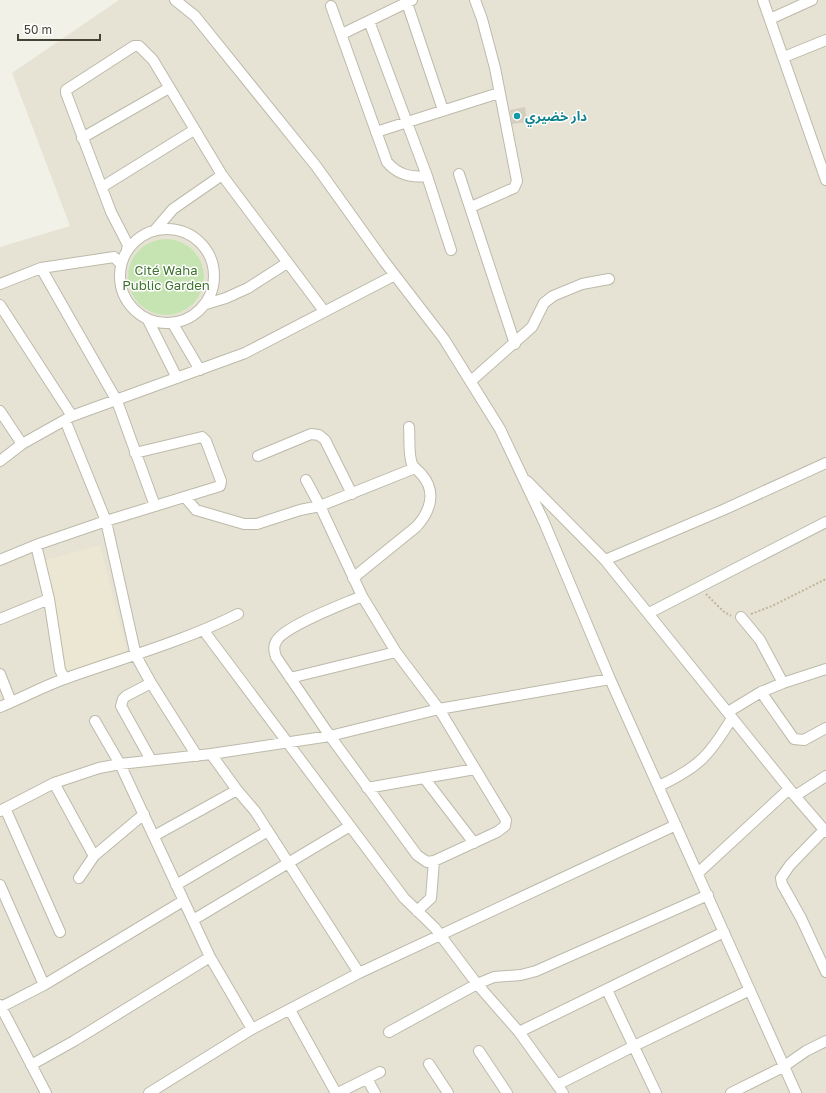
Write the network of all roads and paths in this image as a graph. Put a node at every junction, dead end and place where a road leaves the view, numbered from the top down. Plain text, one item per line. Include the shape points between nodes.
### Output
1 (175, 0) edge
2 (475, 0) edge
3 (763, 0) edge
4 (812, 0) edge
5 (408, 1) edge
6 (331, 6) dead end
7 (770, 19) junction
8 (369, 21) junction
9 (342, 34) junction
10 (826, 40) edge
11 (784, 57) junction
12 (169, 88) junction
13 (498, 93) junction
14 (443, 110) junction
15 (407, 121) junction
16 (194, 130) junction
17 (376, 132) junction
18 (82, 138) junction
19 (821, 147) edge
20 (459, 174) dead end
21 (222, 175) junction
22 (427, 176) junction
23 (826, 180) edge
24 (102, 187) junction
25 (471, 207) junction
26 (155, 230) junction
27 (127, 250) junction
28 (451, 250) dead end
29 (288, 263) junction
30 (120, 264) junction
31 (41, 268) junction
32 (395, 275) junction
33 (609, 279) dead end
34 (0, 284) edge
35 (206, 304) junction
36 (0, 305) edge
37 (324, 311) junction
38 (148, 320) junction
39 (173, 324) junction
40 (515, 344) junction
41 (200, 370) junction
42 (177, 378) junction
43 (471, 381) junction
44 (117, 401) junction
45 (0, 411) edge
46 (68, 418) junction
47 (409, 427) dead end
48 (22, 444) junction
49 (135, 453) junction
50 (258, 456) dead end
51 (0, 461) edge
52 (826, 463) edge
53 (415, 468) junction
54 (523, 477) junction
55 (306, 480) dead end
56 (352, 494) junction
57 (184, 497) junction
58 (155, 506) junction
59 (320, 506) junction
60 (558, 512) junction
61 (106, 521) junction
62 (544, 522) junction
63 (826, 522) edge
64 (36, 545) junction
65 (0, 560) edge
66 (605, 560) junction
67 (353, 578) junction
68 (826, 579) edge
69 (700, 587) junction
70 (362, 596) junction
71 (49, 599) junction
72 (649, 613) junction
73 (238, 614) dead end
74 (741, 617) junction
75 (0, 619) edge
76 (204, 631) junction
77 (396, 652) junction
78 (136, 656) junction
79 (826, 669) edge
80 (0, 674) edge
81 (290, 678) junction
82 (65, 679) junction
83 (610, 679) junction
84 (151, 683) junction
85 (783, 683) junction
86 (761, 692) junction
87 (11, 702) junction
88 (0, 707) edge
89 (439, 709) junction
90 (730, 715) junction
91 (95, 721) dead end
92 (826, 728) edge
93 (330, 736) junction
94 (288, 743) junction
95 (211, 754) junction
96 (197, 756) junction
97 (151, 760) junction
98 (120, 764) junction
99 (475, 769) junction
100 (826, 776) edge
101 (425, 779) junction
102 (54, 783) junction
103 (659, 786) junction
104 (367, 788) junction
105 (237, 790) junction
106 (792, 793) junction
107 (2, 809) edge
108 (144, 814) junction
109 (676, 825) junction
110 (350, 826) junction
111 (268, 831) junction
112 (825, 831) edge
113 (154, 836) junction
114 (474, 843) junction
115 (94, 856) junction
116 (289, 862) junction
117 (434, 862) junction
118 (698, 873) junction
119 (79, 878) dead end
120 (0, 885) edge
121 (176, 885) junction
122 (708, 895) junction
123 (183, 901) junction
124 (418, 911) junction
125 (193, 920) junction
126 (60, 932) dead end
127 (724, 932) junction
128 (441, 936) junction
129 (210, 957) junction
130 (359, 972) junction
131 (826, 972) edge
132 (477, 984) junction
133 (44, 985) junction
134 (607, 990) junction
135 (750, 990) junction
136 (1, 1006) edge
137 (290, 1010) junction
138 (252, 1030) junction
139 (389, 1032) dead end
140 (519, 1032) junction
141 (826, 1041) edge
142 (634, 1046) junction
143 (479, 1050) dead end
144 (429, 1064) dead end
145 (31, 1065) junction
146 (783, 1067) junction
147 (380, 1072) dead end
148 (367, 1079) junction
149 (560, 1089) edge
150 (46, 1093) edge
151 (149, 1093) edge
152 (337, 1093) edge
153 (376, 1093) edge
154 (448, 1093) edge
155 (507, 1093) edge
156 (656, 1093) edge
157 (730, 1093) edge
158 (796, 1093) edge

1 - 32 street via 195,16 316,166
2 - 13 street via 495,68
3 - 7 street
4 - 7 street
5 - 8 street
5 - 14 street
6 - 9 street
7 - 11 street
8 - 9 street
8 - 15 street
9 - 17 street
10 - 11 street
11 - 19 street
12 - 16 street
12 - 18 street
12 - 18 street via 148,54 139,46 134,46 66,90 66,98
13 - 14 street
13 - 25 street via 517,181 514,188
14 - 15 street
15 - 17 street
15 - 22 street
16 - 21 street
16 - 24 street
17 - 22 street via 387,162 392,168 404,176
18 - 24 street
19 - 23 street
20 - 25 street
21 - 26 street via 173,210
21 - 29 street
22 - 28 street
24 - 27 street via 111,212 128,245
25 - 40 street
26 - 27 street via 135,241
26 - 35 street via 171,229 187,233 200,243 210,256 214,272 213,289
27 - 30 street
29 - 35 street via 248,288
29 - 37 street
30 - 31 street via 114,257
30 - 38 street via 121,291 136,313
31 - 34 street
31 - 44 street
32 - 37 street
32 - 43 street via 444,339
33 - 40 street via 582,284 553,296 544,303 534,325
35 - 39 street via 186,320
36 - 46 street
37 - 41 street via 245,352
38 - 39 street via 160,324
38 - 42 street
39 - 41 street
40 - 43 street
41 - 42 street
42 - 44 street
43 - 54 street via 500,429
44 - 46 street
44 - 49 street
45 - 48 street
46 - 48 street
46 - 61 street
47 - 53 street via 411,463
48 - 51 street
49 - 57 street via 199,436 205,438 221,482 220,486
49 - 58 street
50 - 56 street via 311,434 318,435 325,440
52 - 66 street via 724,510
53 - 56 street
53 - 67 street via 423,476 431,492 430,504 424,519
54 - 60 street
54 - 62 street
55 - 59 street
56 - 59 street
57 - 58 street
57 - 59 street via 196,510 251,524
58 - 61 street
59 - 67 street
60 - 62 street
60 - 66 street
61 - 64 street
61 - 78 street
62 - 83 street
63 - 69 street
64 - 65 street
64 - 71 street
66 - 72 street
67 - 70 street
68 - 74 path via 772,606
69 - 72 street
69 - 74 path via 723,612
70 - 77 street
70 - 81 street via 300,624 280,636 274,646 276,657
71 - 75 street
71 - 82 street via 60,670
72 - 90 street
73 - 76 street
74 - 85 street via 760,640
76 - 78 street
76 - 94 street
77 - 81 street
77 - 89 street
78 - 82 street
78 - 84 street
79 - 85 street
80 - 87 street
81 - 93 street
82 - 87 street
83 - 89 street
83 - 103 street
84 - 96 street
84 - 97 street via 123,698 121,706
85 - 86 street
86 - 90 street
86 - 92 street via 794,739 804,740
87 - 88 street
89 - 93 street
89 - 99 street
90 - 103 street via 717,743 703,760 686,774
90 - 106 street
91 - 98 street
93 - 94 street
93 - 104 street
94 - 95 street
94 - 110 street
95 - 96 street
95 - 105 street
96 - 97 street
97 - 98 street
98 - 102 street
98 - 108 street
99 - 101 street
99 - 114 street via 506,823 497,832
100 - 106 street
101 - 104 street
101 - 114 street
102 - 107 street
102 - 115 street
103 - 109 street
104 - 117 street via 417,855 427,862
105 - 111 street
105 - 113 street
106 - 112 street
106 - 118 street
107 - 126 street
108 - 113 street
108 - 115 street
109 - 118 street
109 - 128 street
110 - 116 street
110 - 124 street via 404,898
111 - 116 street
111 - 121 street
112 - 131 street via 790,865 781,878
113 - 121 street
114 - 117 street
115 - 119 street
116 - 125 street
116 - 130 street
117 - 124 street via 431,898
118 - 122 street
120 - 133 street
121 - 123 street
122 - 127 street
122 - 132 street via 536,971 494,977
123 - 125 street
123 - 133 street
124 - 128 street
125 - 129 street
127 - 134 street
127 - 135 street
128 - 130 street
128 - 132 street
129 - 138 street
129 - 145 street
130 - 137 street
132 - 139 street
132 - 140 street
133 - 136 street
134 - 140 street
134 - 142 street
135 - 142 street
135 - 146 street
136 - 145 street
137 - 138 street
137 - 152 street
138 - 151 street
140 - 149 street
141 - 146 street
142 - 149 street
142 - 156 street
143 - 155 street
144 - 154 street
145 - 150 street
146 - 157 street
146 - 158 street
147 - 148 street
148 - 152 street
148 - 153 street

